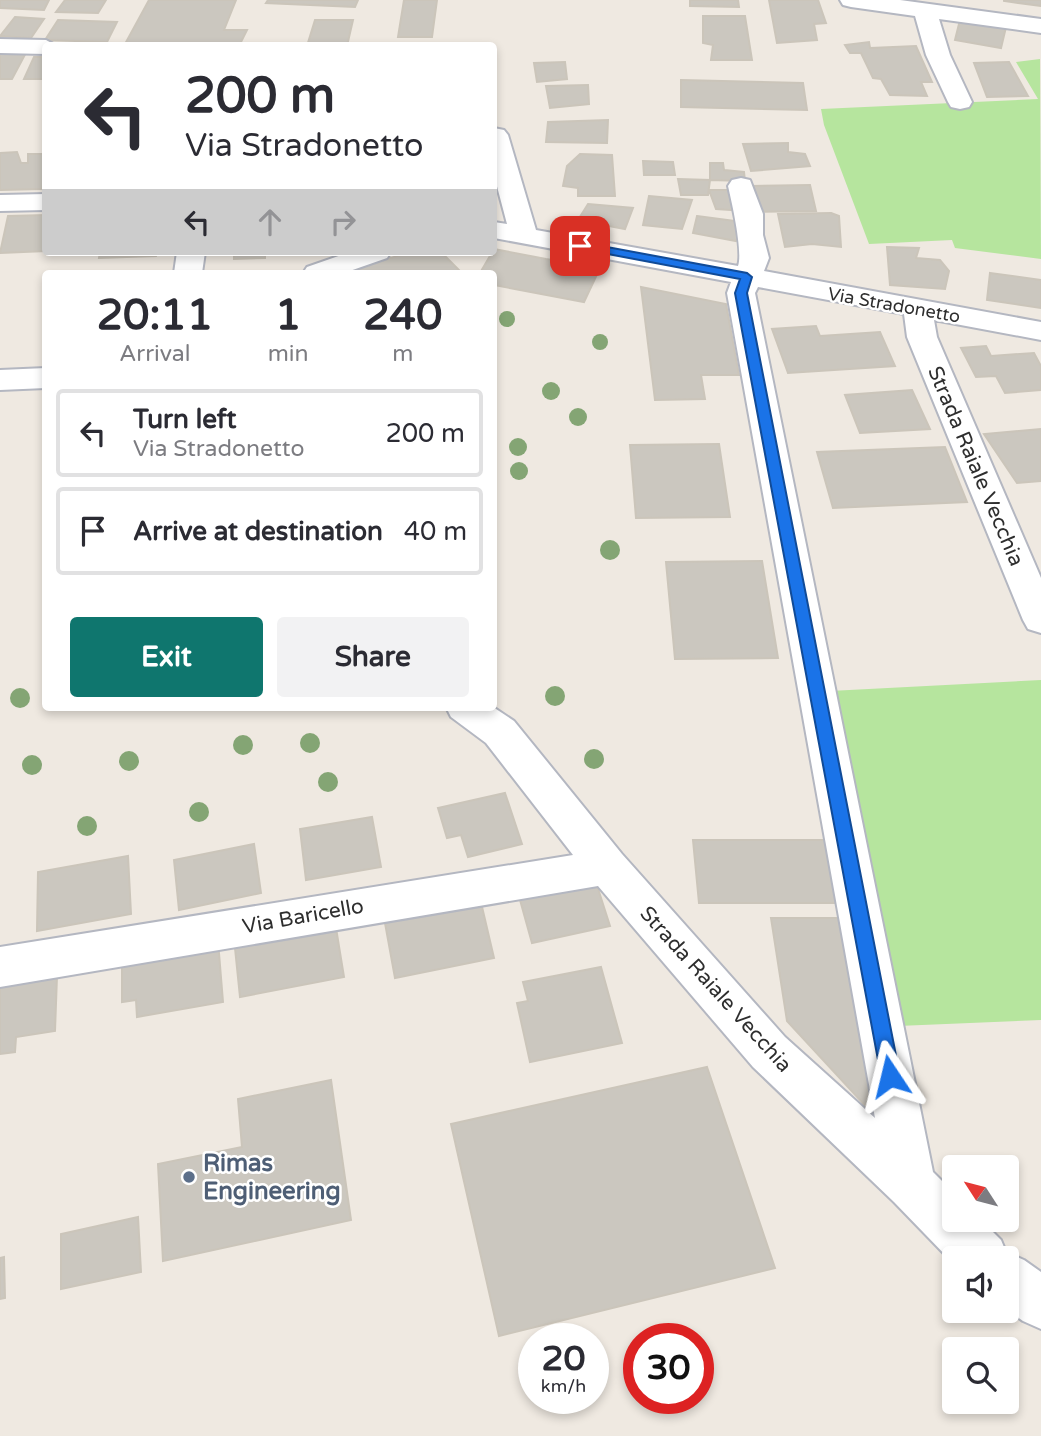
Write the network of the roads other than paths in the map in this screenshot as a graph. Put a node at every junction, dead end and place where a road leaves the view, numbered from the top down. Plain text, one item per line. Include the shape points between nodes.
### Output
1 (851, 0) edge
2 (875, 2) edge
3 (925, 10) junction
4 (994, 10) edge
5 (1041, 26) edge
6 (0, 46) edge
7 (42, 47) edge
8 (960, 102) dead end
9 (497, 142) edge
10 (741, 186) dead end
11 (42, 202) edge
12 (0, 203) edge
13 (497, 230) edge
14 (524, 235) junction
15 (366, 256) edge
16 (326, 270) edge
17 (747, 277) junction
18 (918, 309) junction
19 (1041, 331) edge
20 (42, 378) edge
21 (0, 380) edge
22 (1041, 620) edge
23 (471, 711) edge
24 (607, 867) junction
25 (0, 967) edge
26 (911, 1185) junction
27 (971, 1246) edge
28 (1019, 1287) edge
29 (1041, 1303) edge

1 - 2 street
2 - 3 street
3 - 4 street
3 - 8 street via 937,55
4 - 5 street
6 - 7 street
9 - 14 street
10 - 17 street via 755,258
11 - 12 street
13 - 14 street, Via Stradonetto
14 - 17 street, Via Stradonetto
15 - 16 street
17 - 18 street, Via Stradonetto
17 - 26 street via 741,293
18 - 19 street, Via Stradonetto
18 - 22 street, Strada Raiale Vecchia via 922,337
20 - 21 street
23 - 24 street, Strada Raiale Vecchia via 500,732
24 - 25 street, Via Baricello
24 - 26 street, Strada Raiale Vecchia via 769,1052
26 - 27 street, Strada Raiale Vecchia
28 - 29 street

